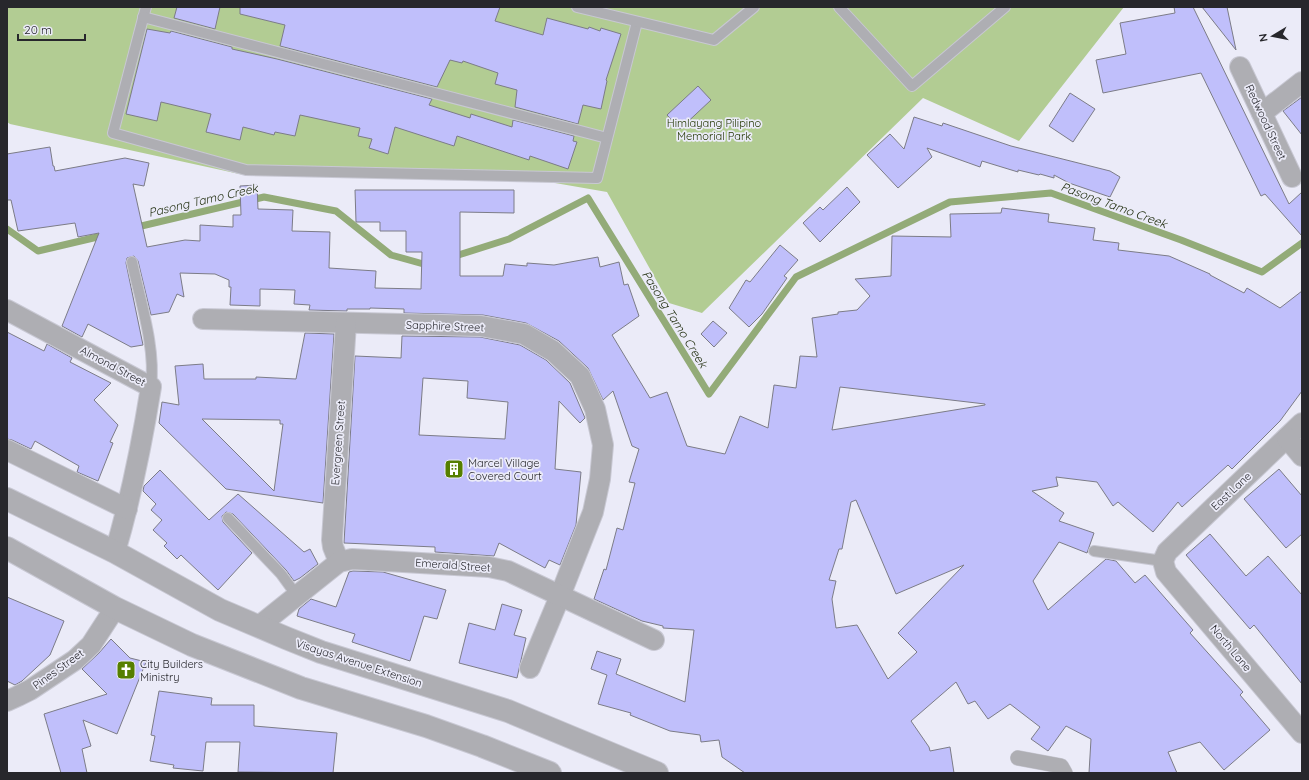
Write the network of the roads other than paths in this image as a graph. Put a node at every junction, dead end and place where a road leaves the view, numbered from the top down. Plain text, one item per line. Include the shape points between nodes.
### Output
1 (146, 7) edge
2 (577, 7) edge
3 (754, 7) edge
4 (839, 7) edge
5 (1005, 7) edge
6 (143, 17) junction
7 (637, 22) junction
8 (1240, 67) dead end
9 (1302, 82) edge
10 (1262, 113) junction
11 (608, 138) junction
12 (1292, 177) edge
13 (132, 262) dead end
14 (7, 310) edge
15 (203, 319) dead end
16 (346, 324) junction
17 (151, 387) junction
18 (1302, 423) edge
19 (1287, 438) junction
20 (7, 450) edge
21 (1302, 456) edge
22 (9, 504) edge
23 (127, 509) junction
24 (228, 518) dead end
25 (7, 548) edge
26 (1094, 551) dead end
27 (115, 552) junction
28 (339, 562) junction
29 (1163, 562) junction
30 (297, 596) junction
31 (560, 596) junction
32 (115, 608) junction
33 (259, 626) junction
34 (654, 640) dead end
35 (530, 668) dead end
36 (7, 701) edge
37 (1302, 733) edge
38 (1018, 758) dead end
39 (550, 773) edge
40 (657, 773) edge
41 (1065, 773) edge

1 - 6 lane
2 - 7 lane
3 - 7 lane via 714,40
4 - 5 lane via 912,86
6 - 11 lane
6 - 11 lane via 113,133 246,170 597,178
7 - 11 lane
8 - 10 street, Redwood Street
9 - 10 street
10 - 12 street, Redwood Street
13 - 17 lane via 150,345 153,375
14 - 17 street, Almond Street
15 - 16 street, Sapphire Street
16 - 28 street, Evergreen Street via 332,540
16 - 31 street, Sapphire Street via 481,326 524,334 553,351 580,376 595,409 603,445 600,479 593,512
17 - 23 street, Almond Street
18 - 19 street, East Lane
19 - 21 street
19 - 29 street, East Lane via 1167,552
20 - 23 street
22 - 27 street, Visayas Avenue Extension
23 - 27 street, Almond Street
24 - 30 lane
25 - 32 street
26 - 29 lane
27 - 33 street, Visayas Avenue Extension via 220,610
28 - 30 street
28 - 31 street, Emerald Street via 352,559 489,567 508,571
29 - 37 street, North Lane via 1166,572
30 - 33 street
31 - 34 street, Emerald Street
31 - 35 street, Sapphire Street
32 - 36 street, Pines Street via 91,645 75,660 30,690
32 - 39 street via 192,645 301,688 426,726
33 - 40 street, Visayas Avenue Extension via 321,652 508,711
38 - 41 street via 1061,766

